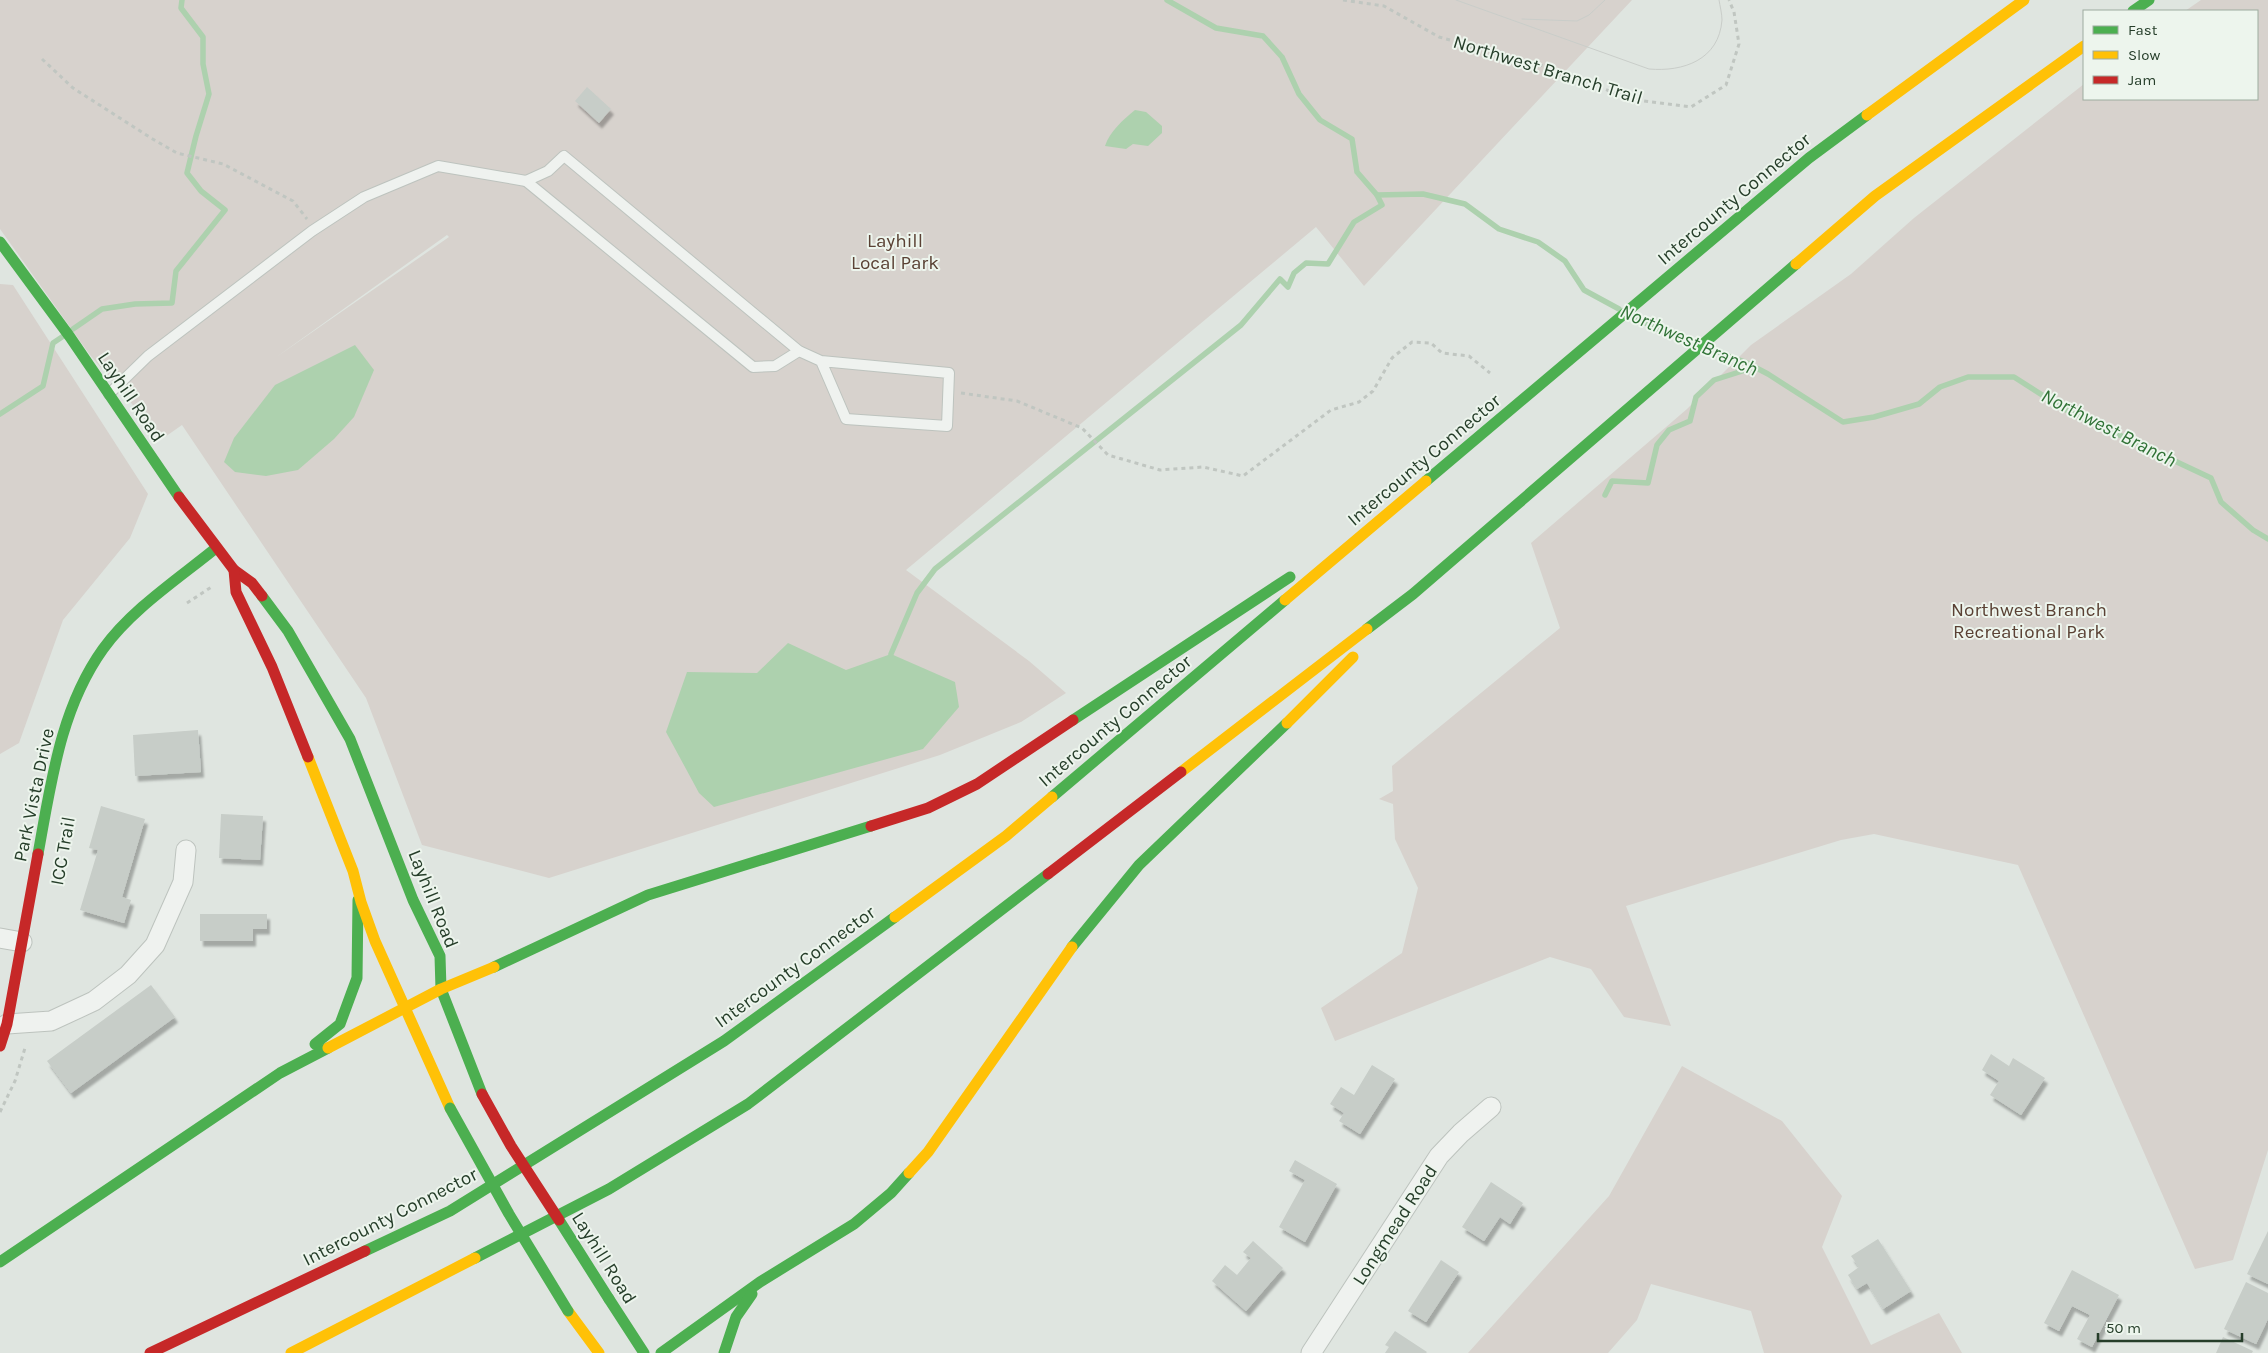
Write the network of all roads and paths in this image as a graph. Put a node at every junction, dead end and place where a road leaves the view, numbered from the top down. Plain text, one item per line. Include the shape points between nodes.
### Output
1 (1343, 0) edge
2 (1729, 0) edge
3 (2024, 0) edge
4 (2149, 0) edge
5 (2134, 10) edge
6 (2083, 47) edge
7 (42, 59) dead end
8 (526, 181) junction
9 (315, 229) junction
10 (0, 242) edge
11 (799, 351) junction
12 (821, 361) junction
13 (1490, 373) dead end
14 (969, 393) dead end
15 (108, 395) junction
16 (1395, 507) junction
17 (216, 548) junction
18 (1313, 561) dead end
19 (234, 570) junction
20 (1297, 572) dead end
21 (1413, 594) junction
22 (186, 850) dead end
23 (358, 900) junction
24 (0, 938) edge
25 (22, 942) junction
26 (441, 989) junction
27 (403, 1009) junction
28 (30, 1023) junction
29 (7, 1024) junction
30 (0, 1046) edge
31 (280, 1073) junction
32 (1491, 1107) dead end
33 (0, 1112) edge
34 (0, 1262) edge
35 (760, 1282) junction
36 (150, 1353) edge
37 (290, 1353) edge
38 (599, 1353) edge
39 (644, 1353) edge
40 (661, 1353) edge
41 (724, 1353) edge
42 (1311, 1353) edge

1 - 2 path, Northwest Branch Trail via 1384,6 1439,37 1558,70 1629,99 1692,108 1726,85 1739,44
3 - 16 main road, Intercounty Connector via 1809,158
4 - 5 main road
6 - 21 main road via 1875,196
7 - 9 path via 73,88 177,153 224,164 293,201
8 - 9 lane via 438,166 364,197
8 - 11 lane via 753,367 775,366
8 - 11 lane via 548,171 564,156
9 - 15 lane via 148,356
10 - 15 main road, Layhill Road
11 - 12 lane
12 - 12 lane via 949,373 947,426 846,419
13 - 14 path via 1469,356 1442,353 1431,343 1412,342 1392,358 1373,391 1359,402 1331,410 1243,476 1203,467 1160,470 1143,465 1108,454 1082,428 1017,401
15 - 17 main road, Layhill Road
16 - 18 main road
16 - 36 main road, Intercounty Connector via 1006,836 724,1041 450,1211
17 - 19 main road, Layhill Road
17 - 25 main road, Park Vista Drive via 133,616 103,649 81,686 58,748
19 - 23 main road via 236,592 272,666 353,871
19 - 26 main road, Layhill Road via 252,583 288,631 350,739 413,900 440,956
20 - 26 main road via 977,784 928,808 648,895
21 - 35 main road via 1315,696 1139,865 1064,956 928,1152 891,1193 854,1224
21 - 37 main road via 748,1104 609,1189
22 - 28 street via 183,882 155,945 133,969 94,1001 51,1021
23 - 27 main road
23 - 31 main road via 357,978 340,1024
24 - 25 street
25 - 29 main road, Park Vista Drive
26 - 27 main road
26 - 39 main road, Layhill Road, bridge via 482,1094 511,1146
27 - 31 main road
27 - 38 main road, bridge via 431,1062 450,1108 508,1214
28 - 29 street
28 - 33 path via 15,1081
29 - 30 main road, Park Vista Drive
31 - 34 main road
32 - 42 street, Longmead Road via 1439,1156
35 - 40 main road
35 - 41 main road via 736,1317

